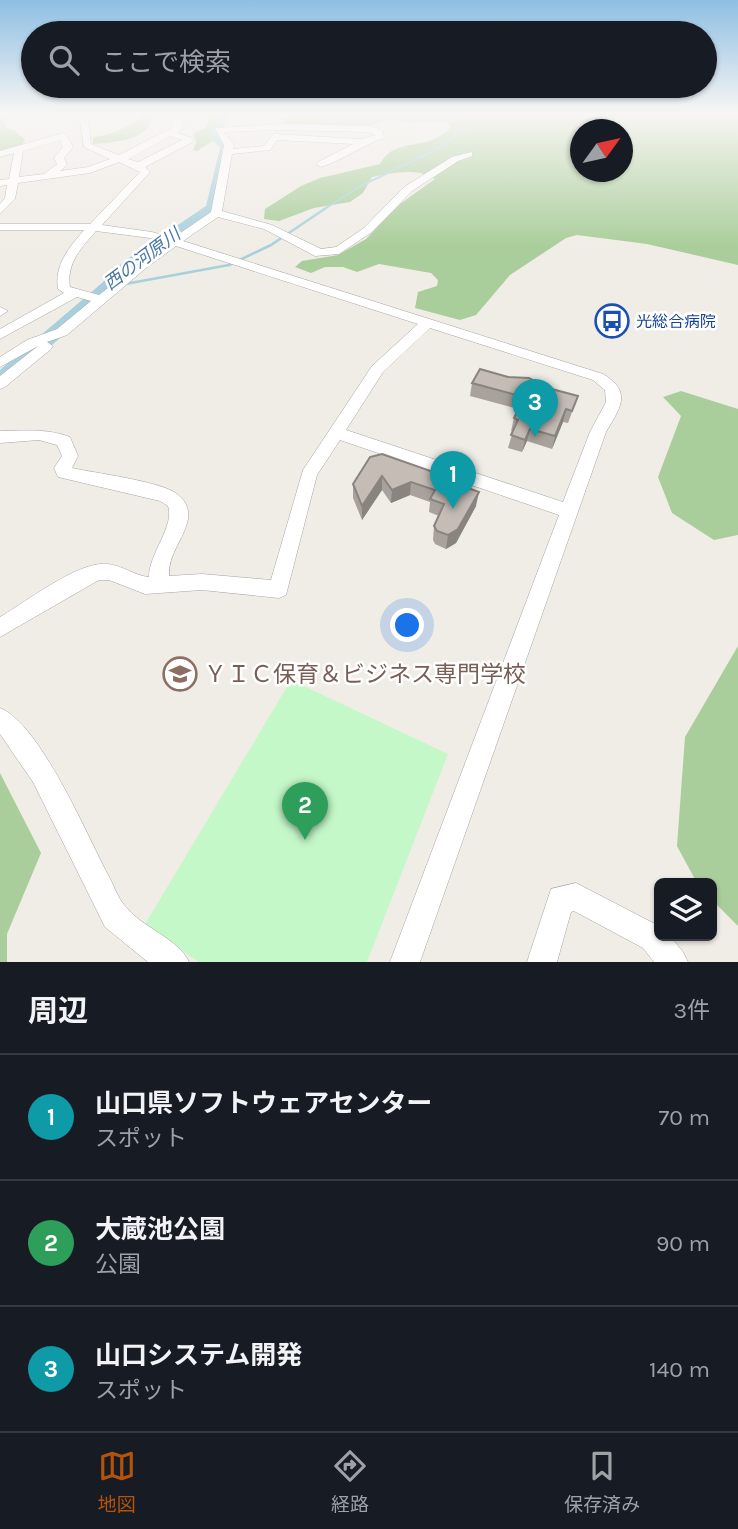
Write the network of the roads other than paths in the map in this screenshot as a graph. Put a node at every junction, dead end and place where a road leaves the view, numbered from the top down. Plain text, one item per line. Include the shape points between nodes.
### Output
1 (17, 158) edge
2 (59, 158) edge
3 (155, 158) edge
4 (228, 158) edge
5 (332, 158) edge
6 (458, 158) edge
7 (119, 159) joint
8 (321, 164) dead end
9 (16, 166) junction
10 (139, 166) junction
11 (0, 170) edge
12 (46, 177) junction
13 (14, 180) junction
14 (0, 183) edge
15 (0, 211) edge
16 (216, 213) junction
17 (0, 227) edge
18 (93, 227) junction
19 (176, 241) junction
20 (75, 293) junction
21 (100, 299) junction
22 (429, 322) junction
23 (0, 335) edge
24 (0, 342) edge
25 (25, 356) junction
26 (0, 363) edge
27 (0, 384) edge
28 (337, 433) junction
29 (0, 437) edge
30 (569, 511) junction
31 (159, 583) junction
32 (0, 628) edge
33 (0, 719) edge
34 (174, 962) edge
35 (405, 962) edge
36 (542, 962) edge
37 (673, 962) edge

1 - 9 street
2 - 12 street via 62,165
3 - 10 street
4 - 16 street
5 - 8 street
6 - 16 street via 408,189 368,230 339,250 319,253 268,227
7 - 10 street
7 - 12 street via 74,174
9 - 11 street
9 - 13 street
10 - 18 street via 145,172 141,178
12 - 13 street
13 - 14 street
13 - 15 street via 10,199
16 - 19 street
17 - 18 street
18 - 19 street
18 - 20 street via 62,273 64,289
19 - 21 street
19 - 22 street
20 - 21 street
20 - 23 street
21 - 25 street
22 - 28 street via 377,369
22 - 30 street via 610,383 616,397
24 - 25 street
25 - 26 street
25 - 27 street
28 - 30 street
28 - 31 street via 309,474 279,589
29 - 31 street via 51,436 64,441 70,456 64,473 174,499 181,517 160,560
30 - 35 street
31 - 32 street via 145,586 99,572
33 - 34 street via 42,773 115,917
36 - 37 street via 561,899 576,897 653,938

